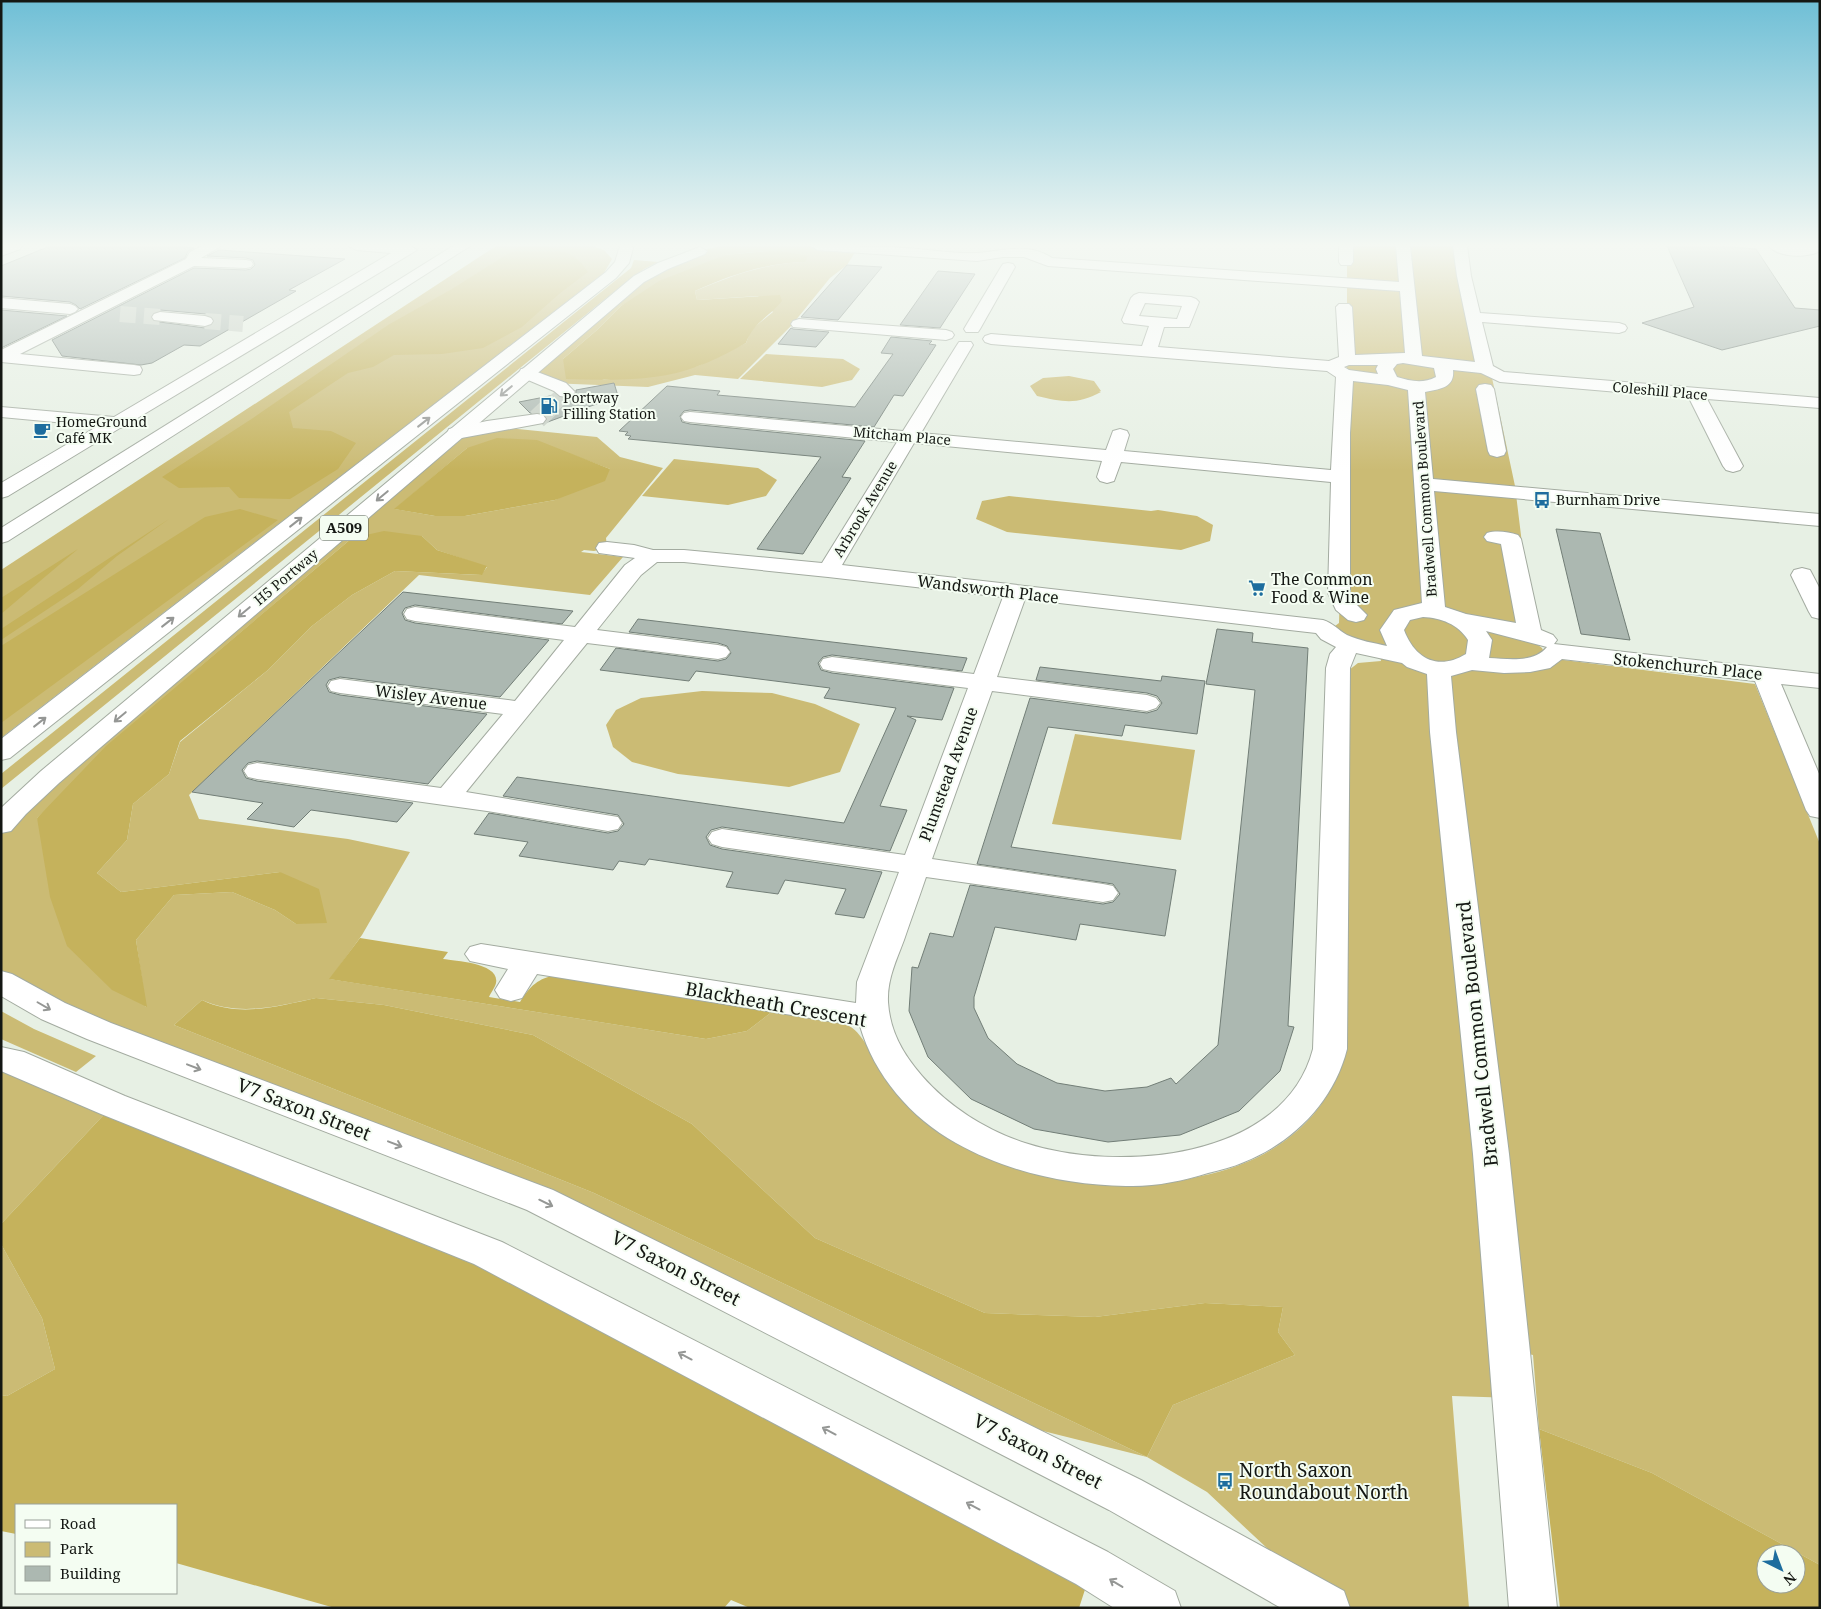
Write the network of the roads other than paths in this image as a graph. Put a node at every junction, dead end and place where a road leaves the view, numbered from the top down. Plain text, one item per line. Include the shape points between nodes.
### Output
1 (74, 321) edge
2 (288, 321) edge
3 (346, 321) edge
4 (552, 321) edge
5 (589, 321) edge
6 (977, 321) edge
7 (1343, 321) edge
8 (1410, 321) edge
9 (1474, 321) edge
10 (1527, 321) edge
11 (1158, 322) dead end
12 (249, 324) tunnel mouth
13 (799, 324) dead end
14 (278, 327) junction
15 (1619, 328) dead end
16 (330, 331) junction
17 (968, 337) junction
18 (1149, 350) junction
19 (1, 357) edge
20 (1414, 358) junction
21 (1392, 360) junction
22 (1440, 364) junction
23 (1341, 367) junction
24 (134, 370) dead end
25 (527, 373) junction
26 (1493, 373) junction
27 (1390, 380) junction
28 (1438, 384) junction
29 (1416, 388) junction
30 (1485, 390) junction
31 (566, 392) dead end
32 (1695, 393) junction
33 (1820, 404) edge
34 (1, 412) edge
35 (690, 417) dead end
36 (537, 419) tunnel mouth
37 (116, 422) junction
38 (176, 429) junction
39 (456, 434) junction
40 (1120, 435) dead end
41 (908, 437) junction
42 (1497, 451) dead end
43 (1114, 456) junction
44 (1733, 466) dead end
45 (1107, 477) dead end
46 (1340, 477) junction
47 (1424, 484) junction
48 (1, 492) edge
49 (1820, 520) edge
50 (1, 537) edge
51 (1494, 537) dead end
52 (607, 548) dead end
53 (652, 556) junction
54 (828, 570) junction
55 (1802, 575) dead end
56 (1016, 592) junction
57 (1434, 610) junction
58 (1820, 612) edge
59 (415, 614) dead end
60 (1356, 615) junction
61 (1402, 615) junction
62 (1461, 620) junction
63 (1323, 627) junction
64 (1530, 634) junction
65 (581, 635) junction
66 (1352, 644) junction
67 (1556, 651) junction
68 (718, 652) dead end
69 (1407, 657) junction
70 (1470, 663) junction
71 (832, 664) dead end
72 (1520, 666) junction
73 (1439, 670) junction
74 (1765, 675) junction
75 (1820, 681) edge
76 (982, 683) junction
77 (1542, 685) dead end
78 (340, 686) dead end
79 (1147, 703) dead end
80 (521, 709) junction
81 (1, 752) edge
82 (257, 770) dead end
83 (447, 798) junction
84 (1820, 810) edge
85 (608, 823) dead end
86 (1, 825) edge
87 (722, 838) dead end
88 (914, 866) junction
89 (1103, 893) dead end
90 (481, 954) dead end
91 (529, 962) junction
92 (1, 982) edge
93 (511, 990) dead end
94 (874, 1017) junction
95 (1, 1059) edge
96 (1158, 1608) edge
97 (1327, 1608) edge
98 (1533, 1608) edge

1 - 19 street
2 - 14 street
3 - 16 street
81 -> 4 street, A509
5 - 25 street, H5 Portway / A509
6 - 17 street, Arbrook Avenue
7 - 23 street
8 - 20 street
9 - 26 street
10 - 15 street
11 - 18 street
12 - 14 street
13 - 17 street via 946,335 948,341
14 - 16 street
14 - 37 street
16 - 38 street
17 - 18 street via 979,344 991,339
17 - 41 street, Arbrook Avenue
18 - 23 street
19 - 24 street
20 - 21 street
20 - 22 street
21 - 23 street
21 - 27 street via 1384,369
22 - 26 street, Coleshill Place
22 - 28 street, Bradwell Common Boulevard via 1445,378
23 - 27 street, Bradwell Common Boulevard
23 - 46 street
25 - 31 street
25 -> 39 street, H5 Portway / A509
26 - 30 street
26 - 32 street, Coleshill Place
27 - 29 street, Bradwell Common Boulevard
28 - 29 street, Bradwell Common Boulevard
28 - 30 street
29 - 47 street, Bradwell Common Boulevard
30 - 42 street
32 - 33 street, Coleshill Place
32 - 44 street
34 - 37 street
35 - 41 street, Mitcham Place
36 - 39 street
37 - 38 street
37 - 48 street
38 - 50 street
39 -> 86 street, H5 Portway / A509 via 50,777
40 - 43 street
41 - 43 street, Mitcham Place
41 - 54 street, Arbrook Avenue
43 - 45 street
43 - 46 street, Mitcham Place
46 - 60 street via 1339,593 1344,605
47 - 49 street
47 - 57 street, Bradwell Common Boulevard
51 - 64 street via 1511,539
52 - 53 street, Wandsworth Place
53 - 54 street, Wandsworth Place via 684,556
53 - 65 street, Wisley Avenue via 633,570
54 - 56 street, Wandsworth Place
55 - 58 street
56 - 63 street, Wandsworth Place
56 - 76 street, Plumstead Avenue
57 - 61 street
57 - 62 street
59 - 65 street
60 - 61 street
60 - 63 street via 1332,618
61 - 69 street via 1392,630 1398,646
62 - 64 street, Stokenchurch Place
62 - 70 street via 1476,632 1480,640 1478,657
63 - 66 street, Wandsworth Place via 1330,636
64 - 67 street, Stokenchurch Place via 1555,646
65 - 68 street
65 - 80 street, Wisley Avenue
66 - 69 street, Wandsworth Place
66 - 94 street, Blackheath Crescent via 1342,654 1338,668 1330,1049 1322,1075 1307,1099 1285,1120 1254,1142 1225,1155 1184,1166 1143,1172 1055,1165 986,1142 949,1121 916,1094 900,1075 884,1049
67 - 72 street via 1545,662
67 - 74 street, Stokenchurch Place
69 - 73 street
70 - 72 street
70 - 73 street via 1455,669
71 - 76 street, Plumstead Avenue
72 - 77 street
73 - 98 street, Bradwell Common Boulevard via 1443,732 1491,1154
74 - 75 street, Stokenchurch Place
74 - 84 street
76 - 79 street, Plumstead Avenue
76 - 88 street, Plumstead Avenue
78 - 80 street, Wisley Avenue
80 - 83 street, Wisley Avenue
82 - 83 street
83 - 85 street
87 - 88 street
88 - 89 street
88 - 94 street, Plumstead Avenue via 873,982 871,1005
90 - 91 street, Blackheath Crescent
91 - 93 street
91 - 94 street, Blackheath Crescent
92 -> 97 street, V7 Saxon Street via 53,1012 99,1031 540,1200 1125,1495
96 -> 95 street via 1092,1568 488,1253

